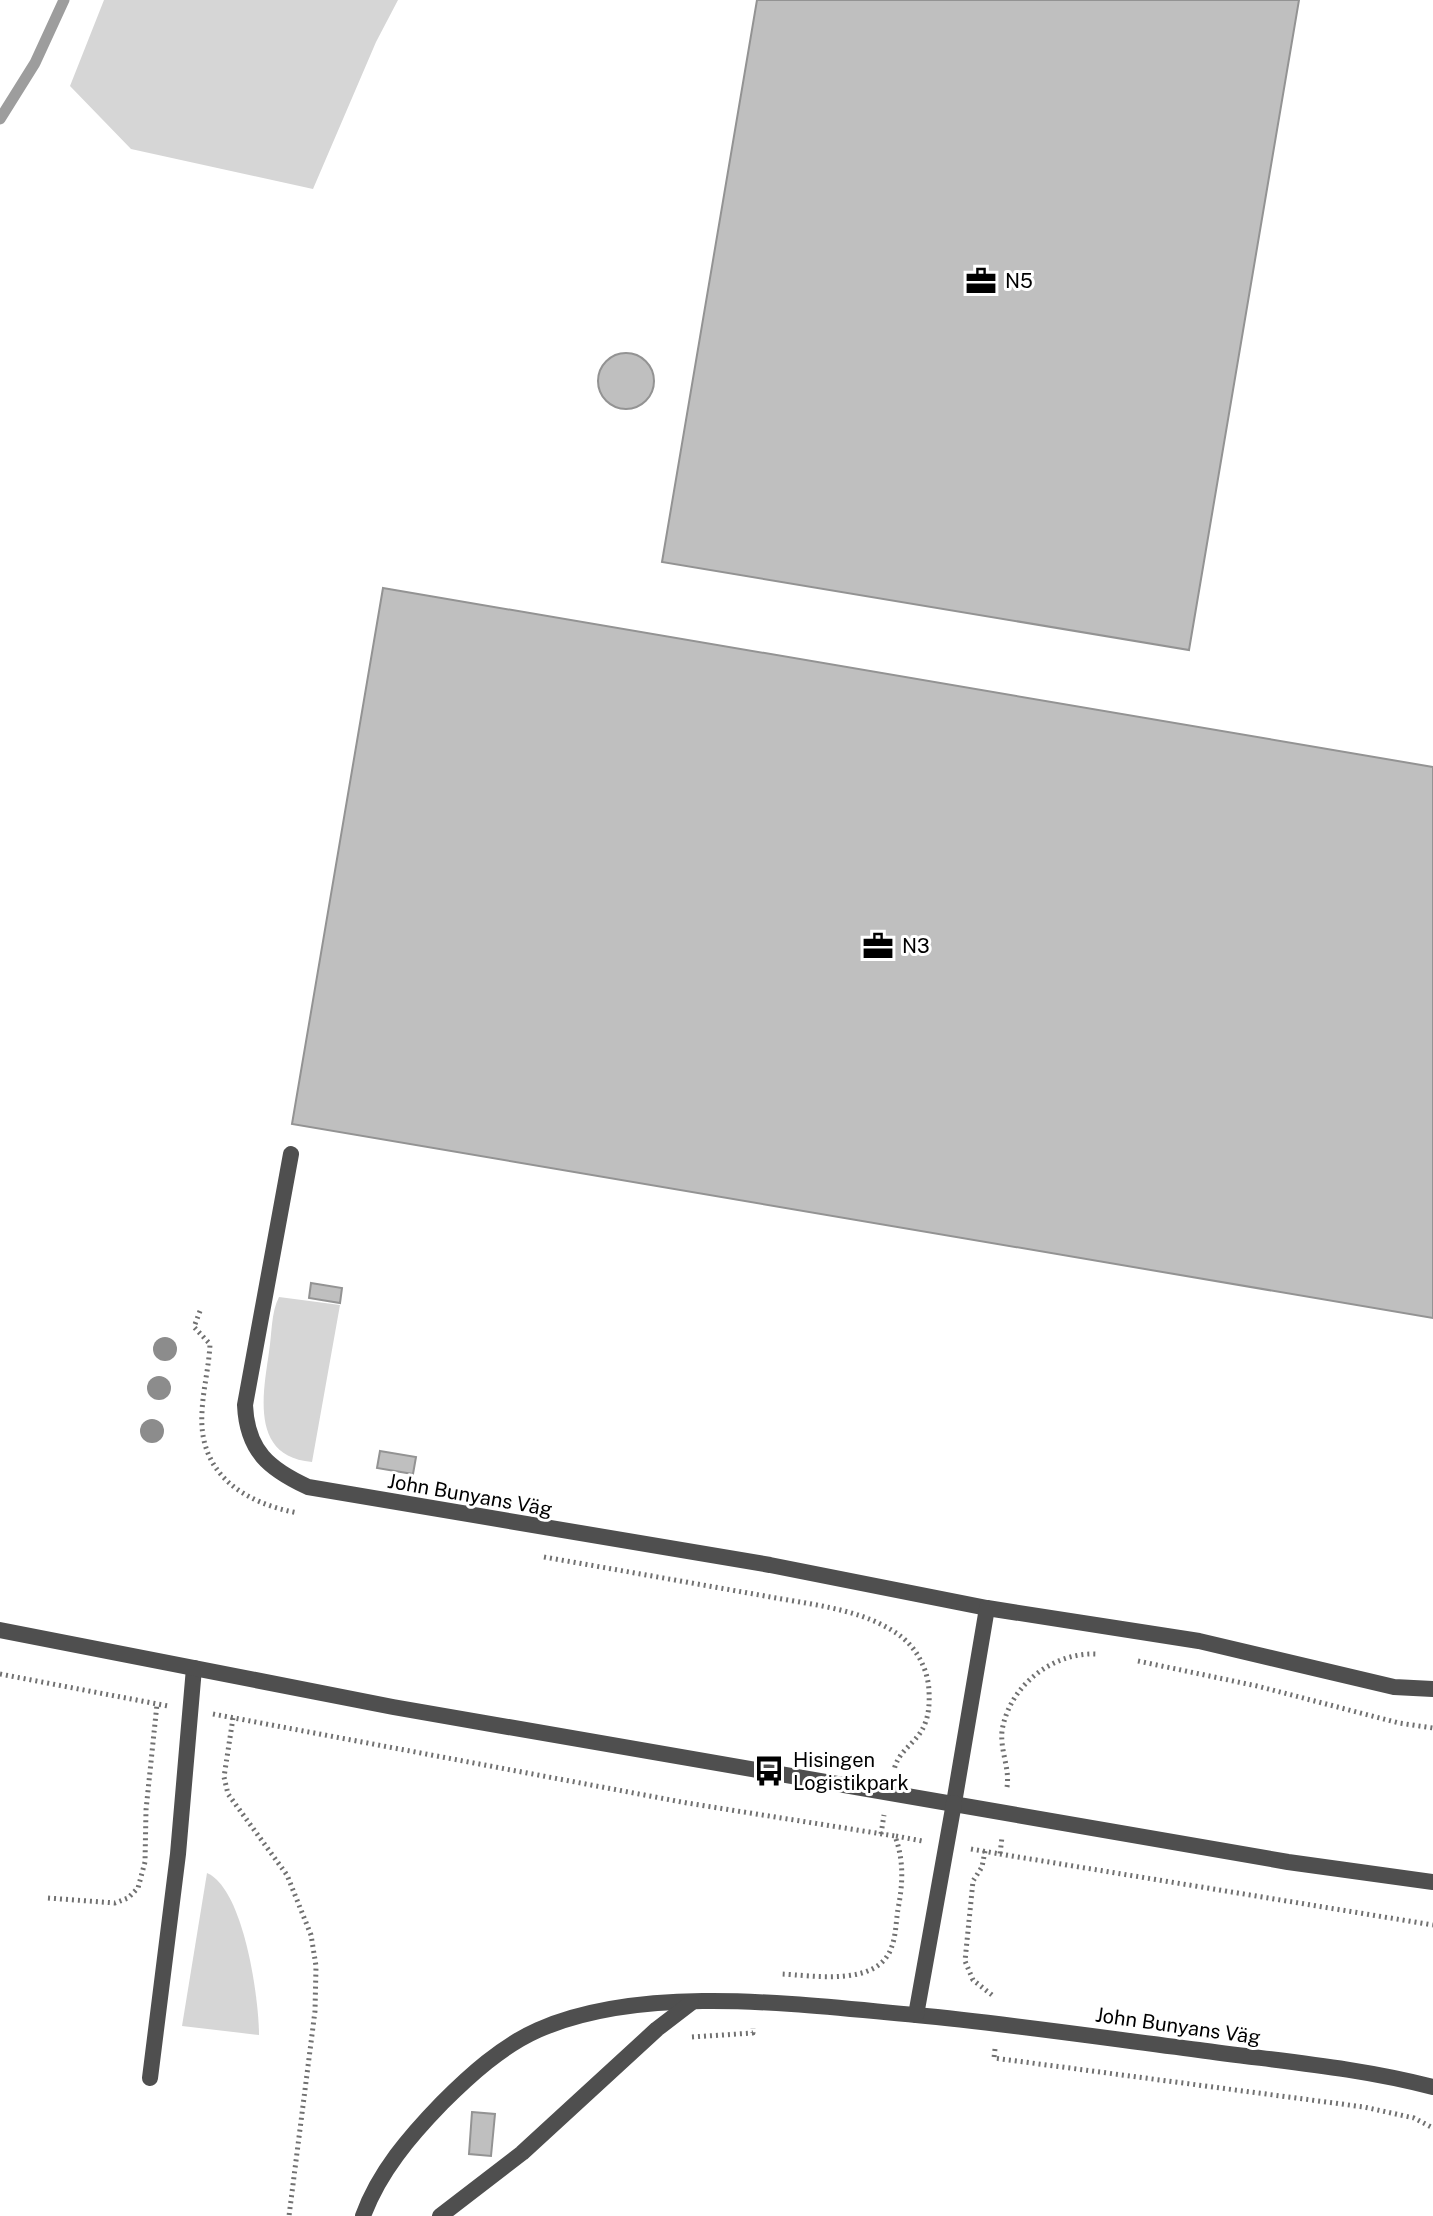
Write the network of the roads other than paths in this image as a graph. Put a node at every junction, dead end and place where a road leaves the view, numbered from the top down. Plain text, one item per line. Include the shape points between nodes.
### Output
1 (291, 1154) dead end
2 (987, 1608) junction
3 (0, 1630) edge
4 (194, 1668) junction
5 (1433, 1689) edge
6 (954, 1803) junction
7 (1433, 1882) edge
8 (691, 2003) junction
9 (916, 2015) junction
10 (150, 2078) dead end
11 (1433, 2087) edge
12 (363, 2216) edge
13 (440, 2216) edge

1 - 2 street, John Bunyans Väg via 245,1405 253,1445 276,1472 308,1487 770,1565
2 - 5 street, John Bunyans Väg via 1199,1641 1394,1687
2 - 6 street
3 - 4 street
4 - 6 street
4 - 10 street
6 - 7 street
6 - 9 street
8 - 9 street, John Bunyans Väg
8 - 12 street, John Bunyans Väg via 594,2010 537,2030 496,2055 409,2136
8 - 13 street via 522,2153
9 - 11 street, John Bunyans Väg via 1390,2075

